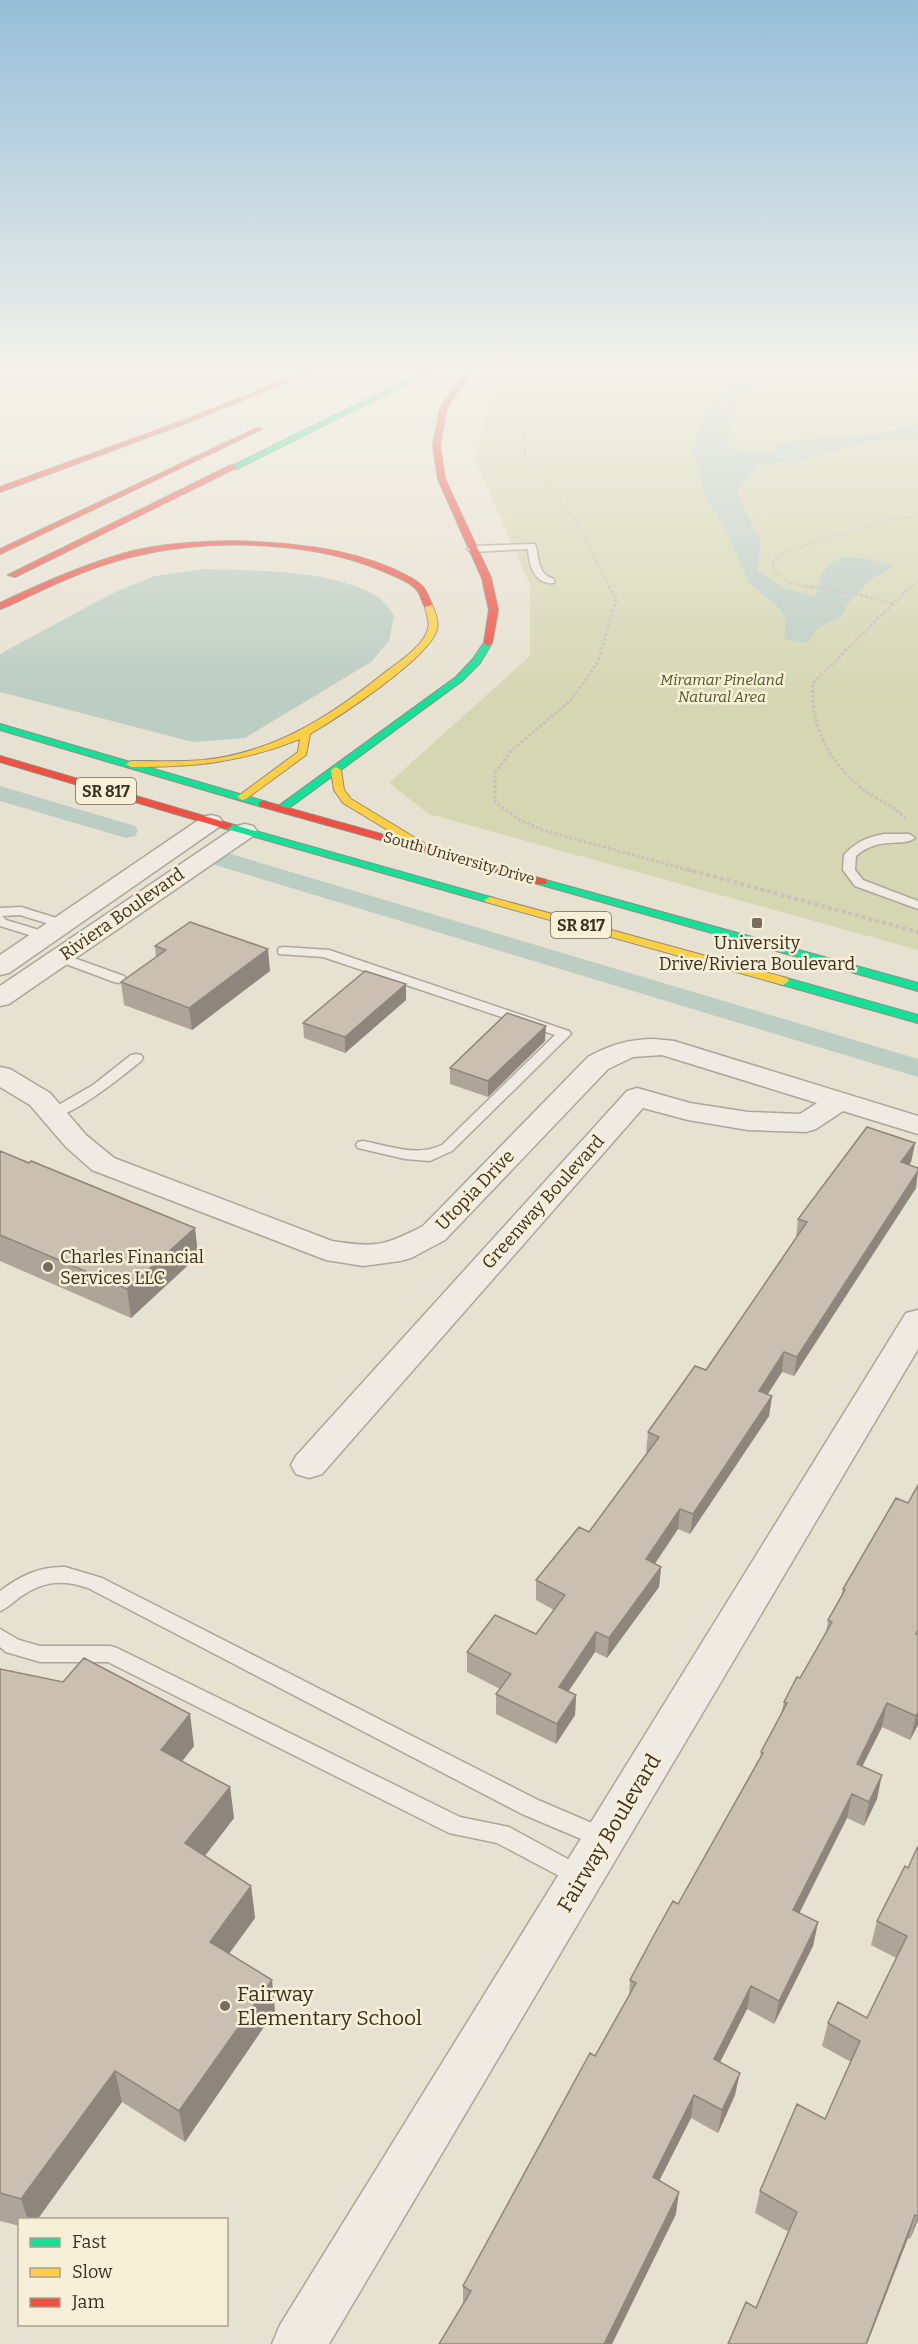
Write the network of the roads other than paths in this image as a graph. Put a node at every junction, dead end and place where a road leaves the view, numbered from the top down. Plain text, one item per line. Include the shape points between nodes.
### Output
1 (29, 479) edge
2 (154, 479) edge
3 (208, 479) edge
4 (441, 479) edge
5 (0, 490) edge
6 (471, 549) junction
7 (0, 552) edge
8 (0, 581) edge
9 (551, 581) dead end
10 (0, 606) edge
11 (0, 727) edge
12 (305, 733) junction
13 (0, 759) edge
14 (131, 764) junction
15 (336, 770) junction
16 (242, 797) junction
17 (281, 809) junction
18 (212, 822) junction
19 (245, 831) junction
20 (909, 838) road end
21 (423, 847) junction
22 (918, 905) edge
23 (0, 912) edge
24 (0, 920) edge
25 (56, 939) junction
26 (284, 951) dead end
27 (0, 967) edge
28 (119, 979) dead end
29 (918, 987) edge
30 (0, 998) edge
31 (918, 1019) edge
32 (136, 1058) dead end
33 (0, 1075) edge
34 (839, 1101) junction
35 (53, 1114) junction
36 (918, 1125) edge
37 (363, 1145) dead end
38 (918, 1321) edge
39 (309, 1465) dead end
40 (0, 1603) edge
41 (0, 1637) edge
42 (605, 1839) junction
43 (581, 1878) junction
44 (299, 2344) edge

1 - 5 main road
2 - 7 main road
3 - 8 main road
4 - 6 main road
6 - 9 lane via 532,546 536,571
6 - 15 main road via 494,604 494,630 482,655 468,672
10 - 12 main road via 82,568 138,553 198,545 255,544 332,552 388,568 414,583 423,592 433,618 432,632 425,644 397,669
11 - 14 main road, South University Drive / SR 817
12 - 14 main road via 229,759
12 - 16 main road via 303,753
13 - 18 main road, South University Drive / SR 817
14 - 16 main road, South University Drive / SR 817
15 - 17 main road
15 - 21 main road via 339,790 347,801
16 - 17 main road, South University Drive / SR 817
16 - 18 main road
17 - 19 main road
17 - 21 main road, South University Drive / SR 817
18 - 19 main road, South University Drive / SR 817
18 - 25 street, Riviera Boulevard
19 - 25 street, Riviera Boulevard
19 - 31 main road, South University Drive / SR 817
20 - 22 lane via 872,839 860,845 850,855 849,870 859,883
21 - 29 main road, South University Drive / SR 817
23 - 25 lane via 21,911
24 - 25 lane
25 - 27 street, Riviera Boulevard
25 - 28 lane
25 - 30 street, Riviera Boulevard
26 - 37 lane via 324,953 564,1034 447,1148 430,1156
32 - 35 lane via 98,1088
33 - 35 street, Utopia Drive via 40,1099
34 - 35 street, Utopia Drive via 664,1047 617,1051 598,1063 434,1233 400,1251 363,1256 326,1250 103,1164
34 - 36 street, Utopia Drive
34 - 39 street, Greenway Boulevard via 806,1123 748,1121 637,1097
38 - 42 street, Fairway Boulevard
40 - 42 lane via 26,1582 50,1573 72,1574 95,1582 530,1807
41 - 43 lane via 13,1646 40,1654 110,1654 457,1826 501,1834
42 - 43 street, Fairway Boulevard
43 - 44 street, Fairway Boulevard

